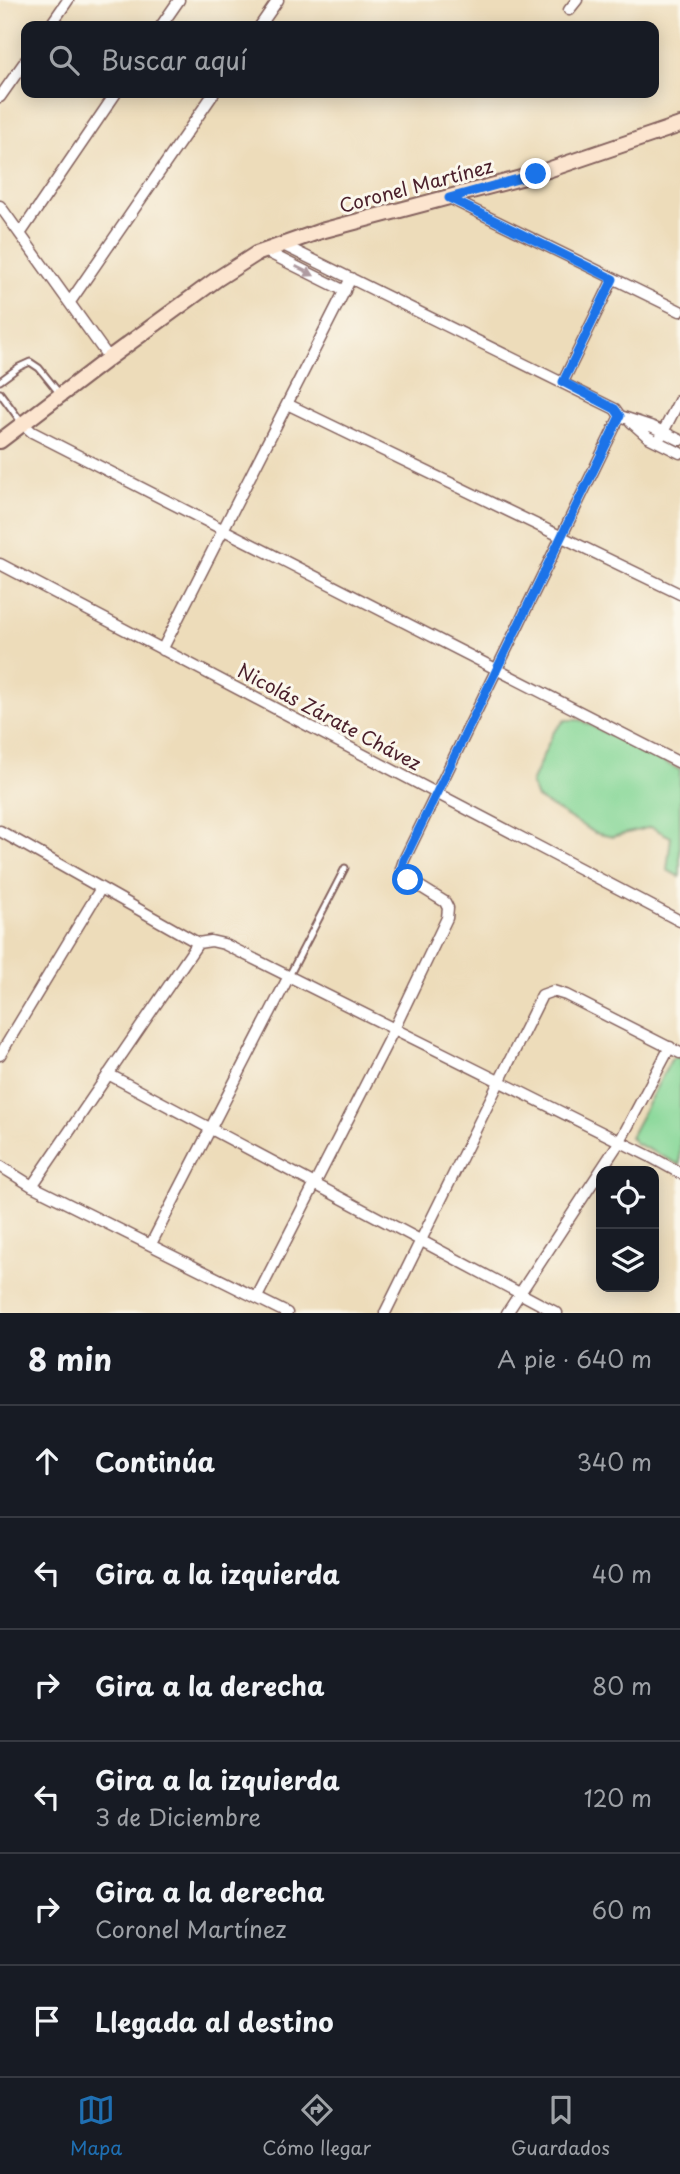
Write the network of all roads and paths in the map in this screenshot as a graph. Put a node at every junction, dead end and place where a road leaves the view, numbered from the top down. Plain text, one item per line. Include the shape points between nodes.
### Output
1 (68, 0) edge
2 (179, 0) edge
3 (278, 0) edge
4 (577, 0) edge
5 (569, 9) dead end
6 (53, 21) edge
7 (164, 21) edge
8 (263, 21) edge
9 (21, 67) edge
10 (0, 97) edge
11 (113, 98) edge
12 (211, 98) edge
13 (680, 125) edge
14 (449, 198) junction
15 (0, 206) edge
16 (20, 234) junction
17 (281, 244) junction
18 (265, 251) junction
19 (351, 278) junction
20 (613, 279) junction
21 (345, 290) junction
22 (70, 302) junction
23 (680, 311) edge
24 (109, 358) junction
25 (0, 381) edge
26 (563, 382) junction
27 (0, 393) edge
28 (60, 394) junction
29 (680, 399) edge
30 (287, 404) junction
31 (625, 419) junction
32 (23, 423) junction
33 (663, 432) junction
34 (2, 435) edge
35 (680, 440) edge
36 (657, 442) junction
37 (680, 453) edge
38 (223, 530) junction
39 (561, 536) junction
40 (0, 564) edge
41 (680, 594) edge
42 (162, 650) junction
43 (496, 670) junction
44 (680, 762) edge
45 (436, 793) junction
46 (0, 831) edge
47 (345, 868) dead end
48 (101, 888) junction
49 (680, 921) edge
50 (198, 943) junction
51 (289, 976) junction
52 (394, 1029) junction
53 (675, 1050) edge
54 (0, 1055) edge
55 (108, 1074) junction
56 (498, 1081) junction
57 (212, 1129) junction
58 (620, 1141) junction
59 (0, 1166) edge
60 (680, 1173) edge
61 (315, 1184) junction
62 (32, 1186) junction
63 (421, 1240) junction
64 (151, 1244) junction
65 (519, 1292) junction
66 (257, 1297) junction
67 (287, 1313) edge
68 (385, 1313) edge
69 (507, 1313) edge
70 (557, 1313) edge

1 - 6 street
2 - 7 street
3 - 8 street
4 - 5 street
9 - 10 street
11 - 16 street
12 - 22 street
13 - 14 main road, Coronel Martínez
14 - 17 main road, Coronel Martínez
14 - 20 street
15 - 16 street
16 - 22 street
17 - 18 main road, Coronel Martínez
17 - 19 street
18 -> 21 street
18 - 24 main road, Coronel Martínez via 217,279
19 - 21 street
19 - 26 street
20 - 23 street
20 - 26 street
21 - 30 street
22 - 24 street
24 - 28 main road
25 - 28 lane via 30,362
26 - 31 street
27 - 32 lane
28 - 32 main road
29 - 33 street
30 - 38 street
30 - 39 street
31 - 33 street
31 - 36 street
31 - 39 street
32 - 34 main road
32 - 38 street via 32,432
33 - 35 street
33 - 36 street
36 - 37 street
38 - 42 street
38 - 43 street
39 - 41 street
39 - 43 street
40 - 42 street, Nicolás Zárate Chávez
42 - 45 street, Nicolás Zárate Chávez
43 - 44 street
43 - 45 street
45 - 49 street, Nicolás Zárate Chávez
45 - 52 street via 401,869 408,880 445,902 448,913
46 - 48 street
47 - 51 lane
48 - 50 street
48 - 54 street
50 - 51 street via 224,944
50 - 55 street
51 - 52 street
51 - 57 street
52 - 56 street
52 - 61 street
53 - 56 street via 566,995 549,991 538,999
53 - 58 street
55 - 57 street
55 - 62 street
56 - 58 street
56 - 63 street
57 - 61 street
57 - 64 street
58 - 60 street
58 - 65 street
59 - 62 street
61 - 63 street
61 - 66 street
62 - 64 street
63 - 65 street
63 - 68 street
64 - 66 street
65 - 69 street
65 - 70 street
66 - 67 street

